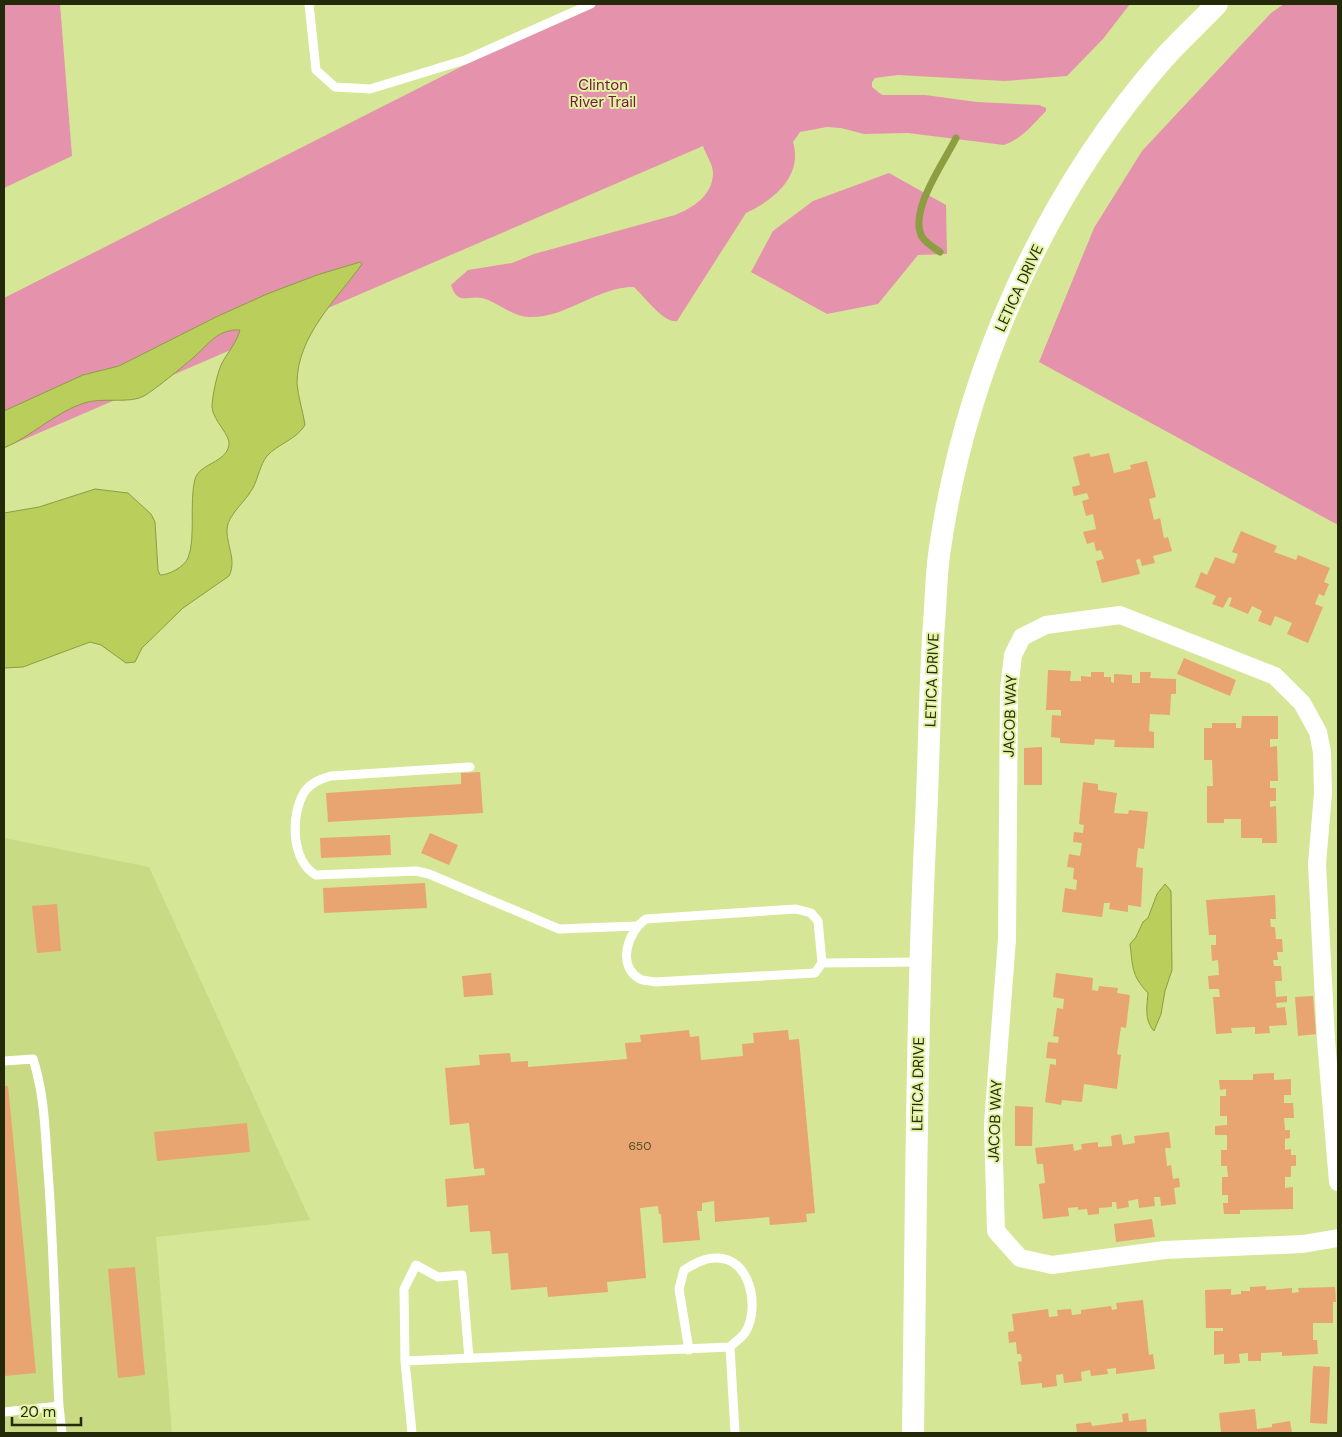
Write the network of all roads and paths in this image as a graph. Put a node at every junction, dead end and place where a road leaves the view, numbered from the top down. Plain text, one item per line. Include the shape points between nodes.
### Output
1 (309, 4) edge
2 (591, 4) edge
3 (1217, 4) edge
4 (470, 767) dead end
5 (636, 926) junction
6 (920, 962) junction
7 (822, 963) junction
8 (4, 1062) edge
9 (1338, 1182) edge
10 (1338, 1238) edge
11 (730, 1347) junction
12 (689, 1350) junction
13 (469, 1358) junction
14 (405, 1361) junction
15 (60, 1406) junction
16 (4, 1412) edge
17 (62, 1433) edge
18 (412, 1433) edge
19 (735, 1433) edge
20 (913, 1433) edge

1 - 2 lane via 316,70 336,87 370,88 465,60
3 - 6 street, LETICA DRIVE via 1164,58 1082,168 1008,307 974,397 953,479 939,557 932,650
4 - 5 lane via 331,776 315,781 304,792 298,813 296,831 300,861 316,875 428,874 559,929
5 - 7 lane via 646,919 796,909 811,913 818,921
5 - 7 lane via 628,938 628,963 639,978 656,982 816,973
6 - 7 lane
6 - 20 street, LETICA DRIVE
8 - 15 lane via 33,1059 42,1086 53,1233
9 - 10 street, JACOB WAY via 1326,1040 1317,864 1323,793 1322,752 1318,732 1302,703 1275,676 1120,615 1046,625 1022,637 1014,654 1008,690 1008,922 993,1124 996,1231 1020,1258 1052,1265 1165,1250 1303,1244
11 - 12 lane
11 - 12 lane via 746,1331 752,1310 750,1284 740,1267 718,1258 701,1261 684,1270 679,1289
11 - 19 lane
12 - 13 lane
13 - 14 lane
13 - 14 lane via 462,1275 438,1277 416,1266 404,1289
14 - 18 lane
15 - 16 lane
15 - 17 lane

